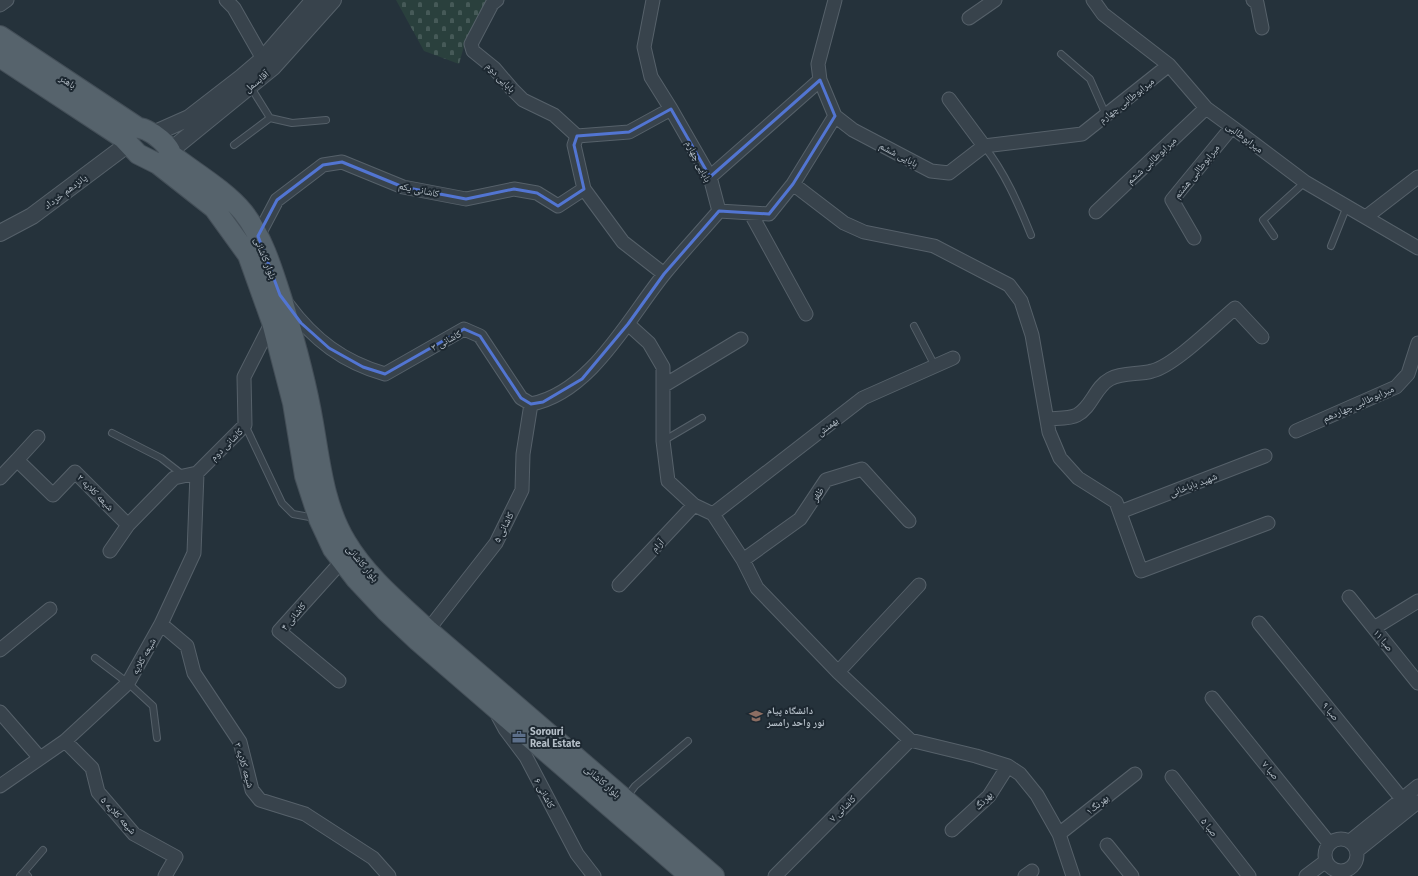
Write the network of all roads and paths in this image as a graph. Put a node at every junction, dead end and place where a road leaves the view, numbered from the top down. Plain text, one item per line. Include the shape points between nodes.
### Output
1 (7, 0) edge
2 (226, 0) edge
3 (314, 0) edge
4 (332, 0) edge
5 (497, 0) edge
6 (653, 0) edge
7 (835, 0) edge
8 (995, 0) edge
9 (1092, 0) edge
10 (1254, 0) edge
11 (0, 5) edge
12 (969, 18) dead end
13 (1262, 28) dead end
14 (0, 36) edge
15 (1061, 54) dead end
16 (0, 57) edge
17 (262, 59) junction
18 (1169, 66) junction
19 (820, 80) junction
20 (250, 86) junction
21 (949, 99) dead end
22 (1206, 108) junction
23 (671, 109) junction
24 (1106, 115) junction
25 (835, 116) junction
26 (270, 118) junction
27 (326, 120) dead end
28 (177, 123) junction
29 (1232, 127) junction
30 (135, 136) junction
31 (577, 136) junction
32 (186, 138) junction
33 (234, 145) dead end
34 (984, 146) junction
35 (166, 156) junction
36 (183, 174) junction
37 (710, 177) junction
38 (1418, 177) edge
39 (1305, 182) junction
40 (793, 184) junction
41 (584, 189) junction
42 (1348, 206) junction
43 (718, 211) junction
44 (1096, 212) dead end
45 (751, 214) junction
46 (1366, 217) junction
47 (0, 233) edge
48 (1031, 235) dead end
49 (258, 236) junction
50 (1274, 236) dead end
51 (1194, 238) dead end
52 (1331, 246) dead end
53 (1418, 248) edge
54 (664, 274) junction
55 (280, 295) junction
56 (806, 314) dead end
57 (272, 322) junction
58 (628, 324) junction
59 (914, 326) dead end
60 (1262, 337) dead end
61 (741, 340) dead end
62 (1418, 343) edge
63 (953, 358) dead end
64 (935, 366) junction
65 (663, 386) junction
66 (531, 404) junction
67 (702, 418) dead end
68 (1047, 419) junction
69 (245, 425) junction
70 (1296, 431) dead end
71 (112, 433) dead end
72 (38, 437) dead end
73 (663, 441) junction
74 (1265, 456) dead end
75 (17, 460) junction
76 (191, 474) junction
77 (0, 478) edge
78 (694, 505) junction
79 (1120, 512) junction
80 (713, 514) junction
81 (319, 519) junction
82 (909, 520) dead end
83 (1268, 523) dead end
84 (128, 525) junction
85 (110, 551) dead end
86 (743, 560) junction
87 (342, 561) junction
88 (619, 585) dead end
89 (919, 585) dead end
90 (1349, 597) dead end
91 (1418, 601) edge
92 (50, 609) dead end
93 (1260, 623) dead end
94 (161, 624) junction
95 (1374, 628) junction
96 (428, 630) junction
97 (0, 650) edge
98 (96, 658) dead end
99 (1414, 669) edge
100 (838, 672) junction
101 (339, 681) dead end
102 (128, 683) junction
103 (1418, 683) edge
104 (1212, 698) dead end
105 (495, 709) junction
106 (0, 712) edge
107 (157, 738) dead end
108 (688, 740) dead end
109 (910, 740) junction
110 (66, 741) junction
111 (40, 758) junction
112 (1008, 766) junction
113 (1135, 774) dead end
114 (1172, 777) dead end
115 (0, 786) edge
116 (1418, 786) edge
117 (625, 800) junction
118 (1412, 807) edge
119 (952, 830) dead end
120 (1059, 834) junction
121 (1329, 843) junction
122 (1107, 845) dead end
123 (1353, 846) junction
124 (43, 850) dead end
125 (1326, 861) junction
126 (1356, 871) edge
127 (1332, 873) edge
128 (24, 875) edge
129 (165, 876) edge
130 (389, 876) edge
131 (594, 876) edge
132 (690, 876) edge
133 (714, 876) edge
134 (775, 876) edge
135 (1073, 876) edge
136 (1132, 876) edge
137 (1249, 876) edge
138 (1306, 876) edge

1 - 11 street
2 - 17 street via 234,8
3 - 17 street, آقابسمل
4 - 20 street, آقابسمل via 273,67
5 - 31 street, بابایی دوم via 492,4 471,44 473,51 494,68 523,100 554,114
6 - 23 street, بابایی چهارم via 644,47 651,77
7 - 19 street, بابایی ششم via 818,64
8 - 12 street
9 - 18 street, میرابوطالبی via 1103,14
10 - 13 street via 1257,3
14 - 30 main road, باهنر
15 - 24 lane via 1090,79
16 - 30 main road, باهنر
17 - 28 street, آقابسمل via 190,118
18 - 22 street, میرابوطالبی
18 - 24 street, میرابوطالبی چهارم
19 - 25 street, بابایی ششم
19 - 37 street
20 - 26 lane
20 - 32 street, آقابسمل
21 - 34 street
22 - 29 street, میرابوطالبی
22 - 44 street, میرابوطالبی ششم
23 - 31 street via 629,132
23 - 37 street, بابایی چهارم
24 - 34 street, میرابوطالبی چهارم via 1082,134
25 - 34 street, بابایی ششم via 853,130 930,171 949,173
25 - 40 street
26 - 27 lane via 292,122
26 - 33 lane
28 - 30 street, آقابسمل
28 - 32 street via 179,131
29 - 39 street, میرابوطالبی
29 - 51 street, میرابوطالبی هشتم via 1172,200
30 - 35 main road via 166,144
30 - 35 main road via 138,154
30 - 47 street, پانزدهم خرداد via 32,216
31 - 41 street via 574,145
32 - 35 street, آقابسمل
34 - 48 lane via 1011,188
35 - 36 main road, بلوار کاشانی
36 - 49 main road, بلوار کاشانی via 224,194 242,211
36 - 57 main road, بلوار کاشانی via 214,208 248,255
37 - 43 street, بابایی چهارم
38 - 46 street
39 - 42 street, میرابوطالبی
39 - 50 lane via 1263,220
40 - 45 street via 769,214
40 - 68 street via 844,223 864,232 934,246 1009,285 1021,301 1032,336
41 - 49 street, کاشانی یکم via 558,206 537,194 514,189 466,199 403,187 342,162 323,165 277,200
41 - 54 street via 623,242
42 - 46 street, میرابوطالبی
42 - 52 lane
43 - 45 street
43 - 54 street
45 - 56 street
46 - 53 street, میرابوطالبی
49 - 55 main road, بلوار کاشانی
54 - 58 street
55 - 66 street, کاشانی ۳ via 301,323 329,348 363,368 385,374 464,329 480,336 521,398
55 - 96 main road, بلوار کاشانی via 308,393 330,508 346,542 367,569 396,601
57 - 69 street, کاشانی دوم via 244,377
57 - 81 main road, بلوار کاشانی via 293,403 306,476
58 - 65 street via 649,343 663,367
58 - 66 street via 582,379 543,402
59 - 64 lane
60 - 68 street via 1235,308 1168,365 1152,371 1124,374 1111,379 1100,387 1077,415
61 - 65 street
62 - 70 street, میرابوطالبی چهاردهم via 1408,374 1396,387
63 - 64 street, بهمنش
64 - 80 street, بهمنش via 863,398
65 - 73 street
66 - 96 street, کاشانی ۵ via 523,454 522,490 496,543
67 - 73 lane
68 - 79 street via 1049,432 1060,458 1078,478 1116,502
69 - 76 street, کاشانی دوم
69 - 81 lane via 282,503 293,514
71 - 76 lane
72 - 75 street
73 - 78 street via 668,481
74 - 79 street, شهید باباخانی
75 - 77 street
75 - 84 street, شیعه کلایه ۲ via 52,495 75,472
76 - 84 street via 174,478
76 - 94 street, شیعه کلایه via 194,553
78 - 80 street
78 - 88 street, آرام
79 - 83 street via 1141,571
80 - 86 street
81 - 87 main road, بلوار کاشانی via 333,549
82 - 86 street, ظفر via 862,469 826,480 800,519
84 - 85 street
86 - 100 street via 757,588
87 - 101 street, کاشانی ۴ via 279,631
87 - 105 main road, بلوار کاشانی via 386,611
89 - 100 street
90 - 95 street, صبا ۱۱
91 - 95 street
92 - 97 street
93 - 118 street, صبا ۹
94 - 102 street, شیعه کلایه
94 - 130 street, شیعه کلایه ۳ via 187,646 194,673 240,742 252,790 260,800 305,814 373,858
95 - 99 street, صبا ۱۱
96 - 117 main road, بلوار کاشانی
98 - 102 lane
99 - 103 street, صبا ۱۱
100 - 109 street
102 - 107 lane via 153,706
102 - 110 street, شیعه کلایه
104 - 121 street, صبا ۷
105 - 131 street, کاشانی ۶ via 505,729 526,756 577,854
105 - 132 main road, بلوار کاشانی
106 - 111 street
108 - 117 lane via 636,786
109 - 112 street
109 - 134 street, کاشانی ۷
110 - 111 street, شیعه کلایه
110 - 129 street, شیعه کلایه ۵ via 92,768 98,792 134,834 176,857
111 - 115 street, شیعه کلایه
112 - 119 street, بهرنگ via 989,796
112 - 120 street via 1020,774 1036,795
113 - 120 street, ۱بهرنگ
114 - 137 street, صبا ۵
116 - 118 street
117 - 133 main road, بلوار کاشانی
118 - 123 street
120 - 135 street
121 - 123 street via 1339,838
121 - 125 street via 1325,851
122 - 136 street
123 - 126 street
124 - 128 lane
125 - 127 street
125 - 138 street
126 - 127 street

